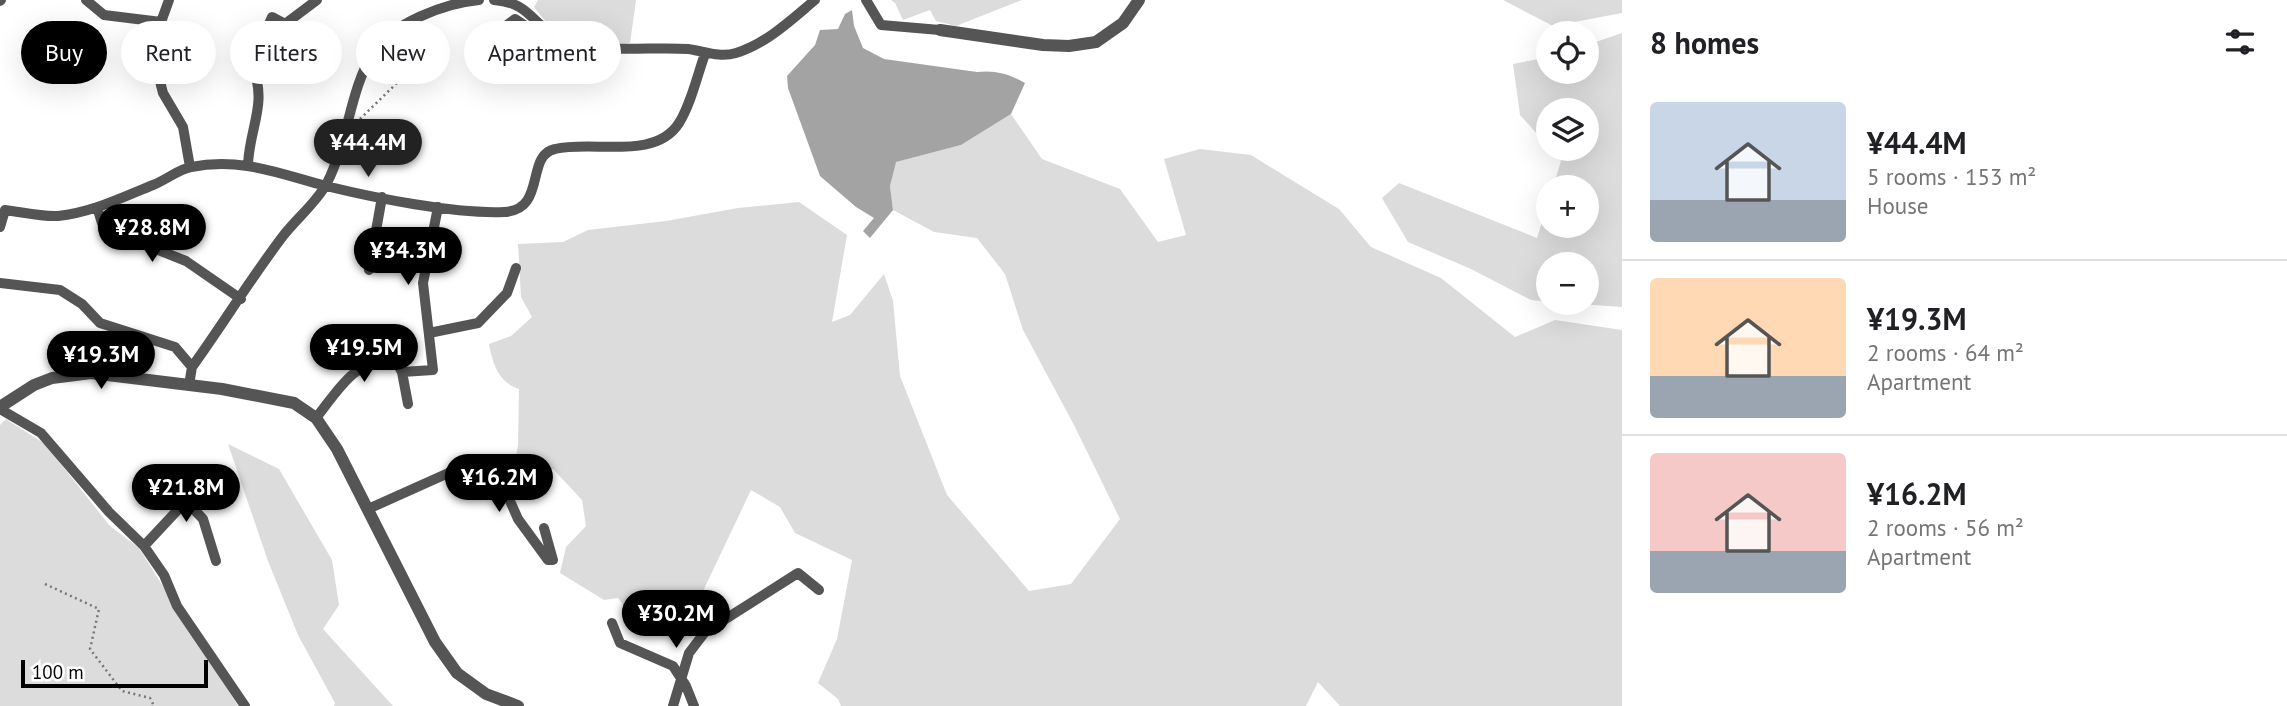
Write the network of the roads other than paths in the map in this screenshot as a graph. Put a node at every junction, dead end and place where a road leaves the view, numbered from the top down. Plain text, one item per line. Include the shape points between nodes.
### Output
1 (86, 0) edge
2 (169, 0) edge
3 (317, 0) edge
4 (479, 0) edge
5 (495, 0) edge
6 (815, 0) edge
7 (866, 0) edge
8 (1139, 0) edge
9 (153, 21) edge
10 (161, 21) edge
11 (537, 21) edge
12 (940, 30) joint
13 (621, 48) edge
14 (705, 54) junction
15 (161, 84) edge
16 (248, 164) junction
17 (190, 167) junction
18 (326, 186) junction
19 (382, 197) junction
20 (97, 207) junction
21 (438, 207) junction
22 (0, 227) edge
23 (516, 268) dead end
24 (369, 270) dead end
25 (0, 284) edge
26 (241, 299) junction
27 (429, 332) junction
28 (192, 367) junction
29 (402, 372) junction
30 (189, 385) junction
31 (408, 404) dead end
32 (0, 408) edge
33 (316, 418) junction
34 (368, 509) junction
35 (544, 528) dead end
36 (144, 547) junction
37 (216, 561) dead end
38 (819, 590) dead end
39 (612, 623) dead end
40 (680, 677) junction
41 (245, 706) edge
42 (518, 706) edge
43 (673, 706) edge
44 (694, 706) edge

1 - 9 street via 104,15
2 - 10 street
3 - 16 street via 285,24 271,17 253,65 261,100
4 - 18 street via 442,7 393,32 373,52
5 - 11 street via 513,1
6 - 14 street via 758,45 732,54
7 - 12 street via 881,25
8 - 12 street via 1123,23 1096,42 1043,45
13 - 14 street via 690,49
14 - 21 street via 679,123 666,138 652,145 551,149 539,160 534,192 507,212
15 - 17 street via 183,127
16 - 17 street
16 - 18 street
17 - 20 street
18 - 19 street
18 - 26 street via 282,237
19 - 21 street
19 - 24 street
20 - 22 street via 57,216 5,210
20 - 26 street via 102,223 113,232 186,261
21 - 27 street via 423,283
23 - 27 street via 507,293 478,323
25 - 28 street via 60,290 100,323 175,346
26 - 28 street
27 - 29 street via 433,370
28 - 30 street
29 - 31 street
29 - 33 street via 394,358 376,360 356,370
30 - 32 street via 91,373 52,378
30 - 33 street via 268,396 294,403
32 - 36 street via 41,433
33 - 34 street
34 - 35 street via 464,466 506,492 518,519 548,560 553,559
34 - 42 street via 435,642 457,673 486,694
36 - 37 street via 186,501 203,519
36 - 41 street via 164,575 177,606
38 - 40 street via 798,573 705,632
39 - 40 street via 620,643 673,666
40 - 43 street
40 - 44 street

